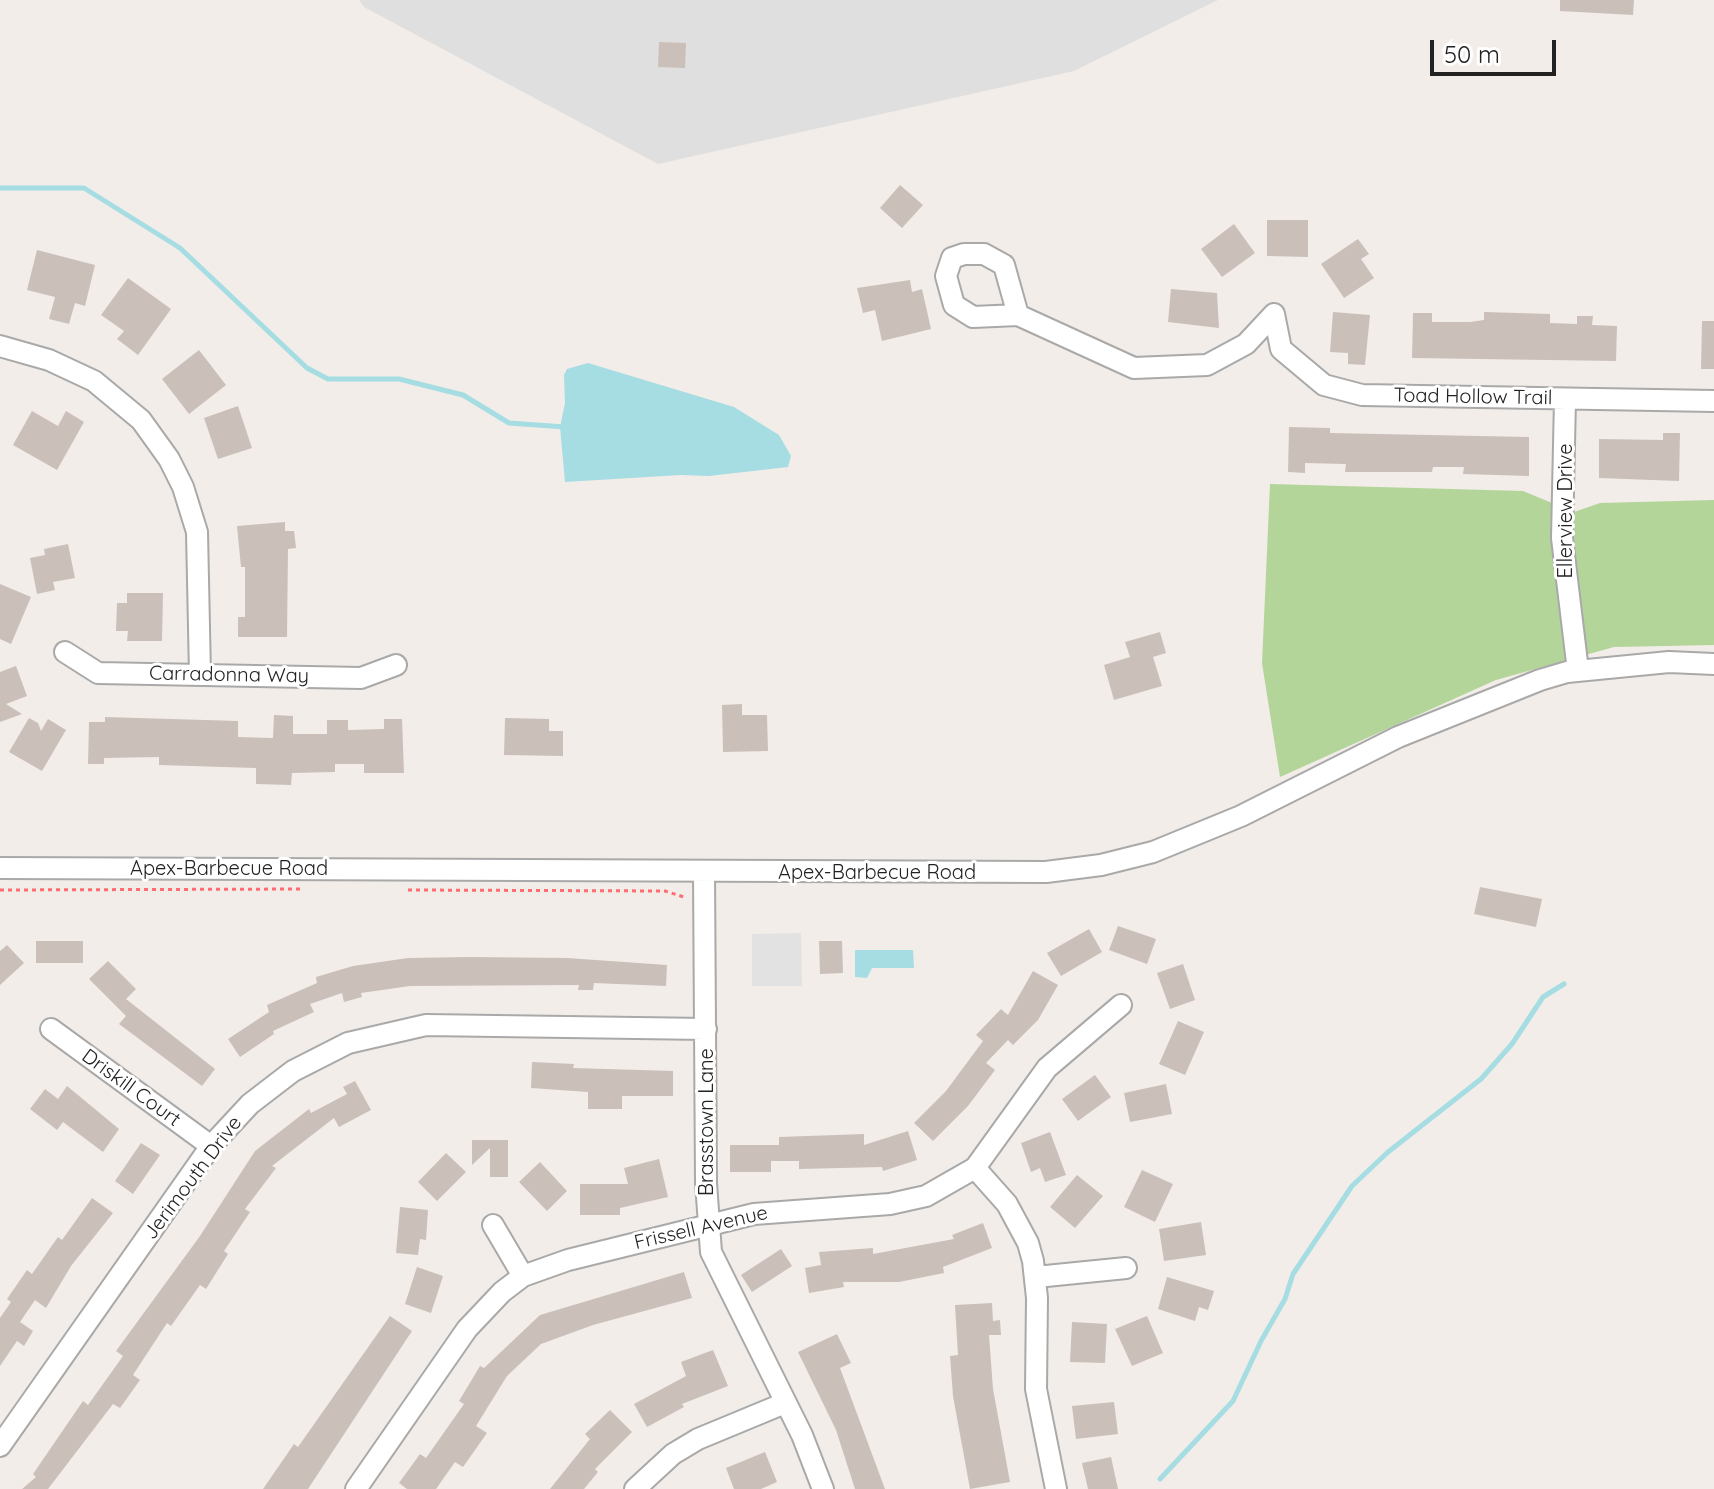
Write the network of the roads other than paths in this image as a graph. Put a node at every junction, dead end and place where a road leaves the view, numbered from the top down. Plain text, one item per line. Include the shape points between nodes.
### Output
1 (1018, 315) dead end
2 (0, 346) edge
3 (1565, 399) junction
4 (1714, 401) edge
5 (65, 652) dead end
6 (1714, 664) edge
7 (396, 665) dead end
8 (1578, 671) junction
9 (200, 675) junction
10 (0, 868) edge
11 (704, 872) junction
12 (1121, 1005) dead end
13 (51, 1029) dead end
14 (706, 1029) junction
15 (211, 1146) junction
16 (975, 1168) junction
17 (493, 1225) dead end
18 (709, 1225) junction
19 (1126, 1268) dead end
20 (523, 1276) junction
21 (1036, 1277) junction
22 (785, 1403) junction
23 (0, 1446) edge
24 (356, 1489) edge
25 (635, 1489) edge
26 (823, 1489) edge
27 (1056, 1489) edge

1 - 3 street, Toad Hollow Trail via 1134,368 1207,365 1246,344 1274,314 1281,349 1324,385 1362,395
2 - 9 street via 94,381 141,420 169,459 197,532
3 - 4 street, Toad Hollow Trail
3 - 8 street, Ellerview Drive via 1562,538
5 - 9 street, Carradonna Way via 98,673
6 - 8 street, Apex-Barbecue Road via 1669,662
7 - 9 street, Carradonna Way via 361,678
8 - 11 street, Apex-Barbecue Road via 1483,700 1241,816 1153,852 1101,865 1046,872
10 - 11 street, Apex-Barbecue Road
11 - 14 street, Brasstown Lane
12 - 16 street, Frissell Avenue via 1047,1068
13 - 15 street, Driskill Court
14 - 15 street, Jerimouth Drive via 449,1023 402,1028 348,1043 293,1071 250,1104
14 - 18 street, Brasstown Lane
15 - 23 street, Jerimouth Drive
16 - 18 street, Frissell Avenue via 907,1201 781,1210
16 - 21 street via 1018,1221
17 - 20 street
18 - 20 street, Frissell Avenue
18 - 22 street, Brasstown Lane via 716,1267
19 - 21 street
20 - 24 street, Frissell Avenue via 467,1329
21 - 27 street via 1036,1389
22 - 25 street via 685,1446
22 - 26 street, Brasstown Lane

